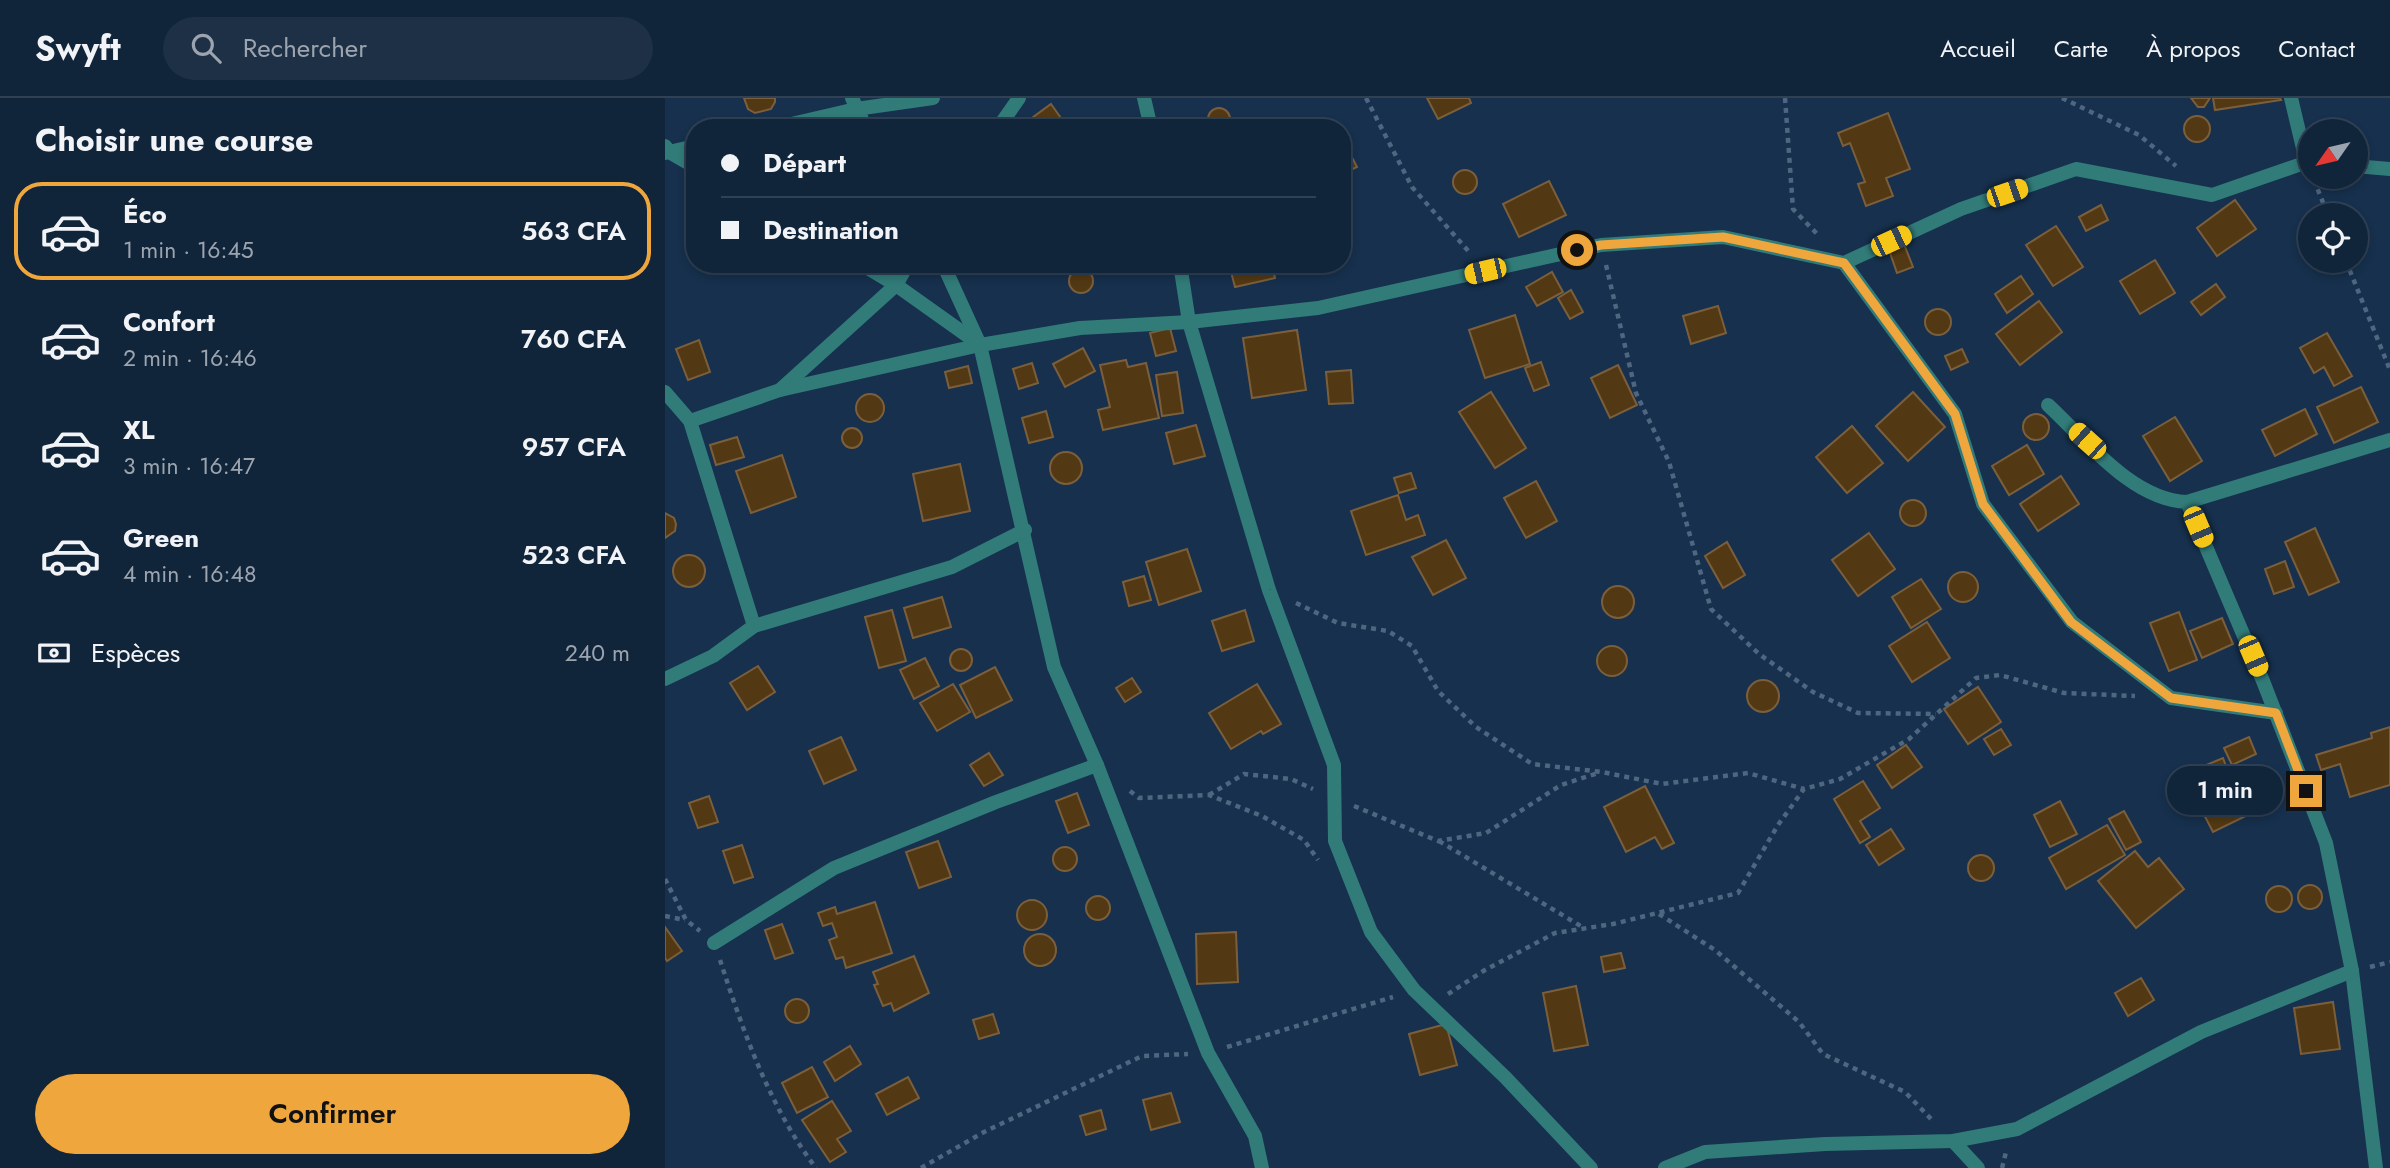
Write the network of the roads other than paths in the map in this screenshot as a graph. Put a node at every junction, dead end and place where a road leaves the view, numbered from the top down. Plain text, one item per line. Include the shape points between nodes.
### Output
1 (933, 98) edge
2 (1019, 98) edge
3 (1144, 98) edge
4 (2291, 98) edge
5 (854, 103) edge
6 (803, 119) edge
7 (862, 119) edge
8 (1004, 119) edge
9 (1149, 119) edge
10 (2298, 124) edge
11 (686, 147) edge
12 (666, 150) edge
13 (686, 162) edge
14 (2298, 165) edge
15 (2368, 167) edge
16 (2390, 169) edge
17 (1844, 263) junction
18 (876, 273) edge
19 (903, 273) edge
20 (947, 273) edge
21 (1181, 273) edge
22 (896, 285) junction
23 (1189, 322) junction
24 (980, 345) junction
25 (781, 390) junction
26 (665, 392) edge
27 (2048, 405) dead end
28 (690, 421) junction
29 (2390, 440) edge
30 (2187, 502) junction
31 (1025, 530) junction
32 (754, 626) junction
33 (665, 679) edge
34 (2276, 713) junction
35 (1097, 765) junction
36 (714, 943) road end
37 (2352, 971) junction
38 (1953, 1141) junction
39 (1262, 1168) edge
40 (1591, 1168) edge
41 (1665, 1168) edge
42 (1977, 1168) edge
43 (2376, 1168) edge

1 - 5 street
2 - 8 street
3 - 9 street
4 - 10 street
5 - 6 street
5 - 7 street
11 - 12 street
12 - 13 street
14 - 17 street via 2212,195 2076,169 1961,209
15 - 16 street
17 - 23 street via 1723,237 1601,245 1318,308
17 - 34 street via 1955,414 1983,504 2071,622 2171,698
18 - 22 street
19 - 22 street
20 - 24 street
21 - 23 street
22 - 24 street
22 - 25 street
23 - 24 street via 1080,328
23 - 40 street via 1269,590 1334,765 1335,841 1371,932 1414,990
24 - 25 street
24 - 31 street
25 - 28 street
26 - 28 street
27 - 30 street via 2127,477 2168,501
28 - 32 street
29 - 30 street
30 - 34 street
31 - 32 street via 952,566
31 - 35 street via 1054,667
32 - 33 street via 713,656
34 - 37 street via 2326,843
35 - 36 street via 834,868
35 - 39 street via 1208,1053 1255,1136
37 - 38 street via 2201,1032 2017,1129
37 - 43 street
38 - 41 street via 1705,1152
38 - 42 street

